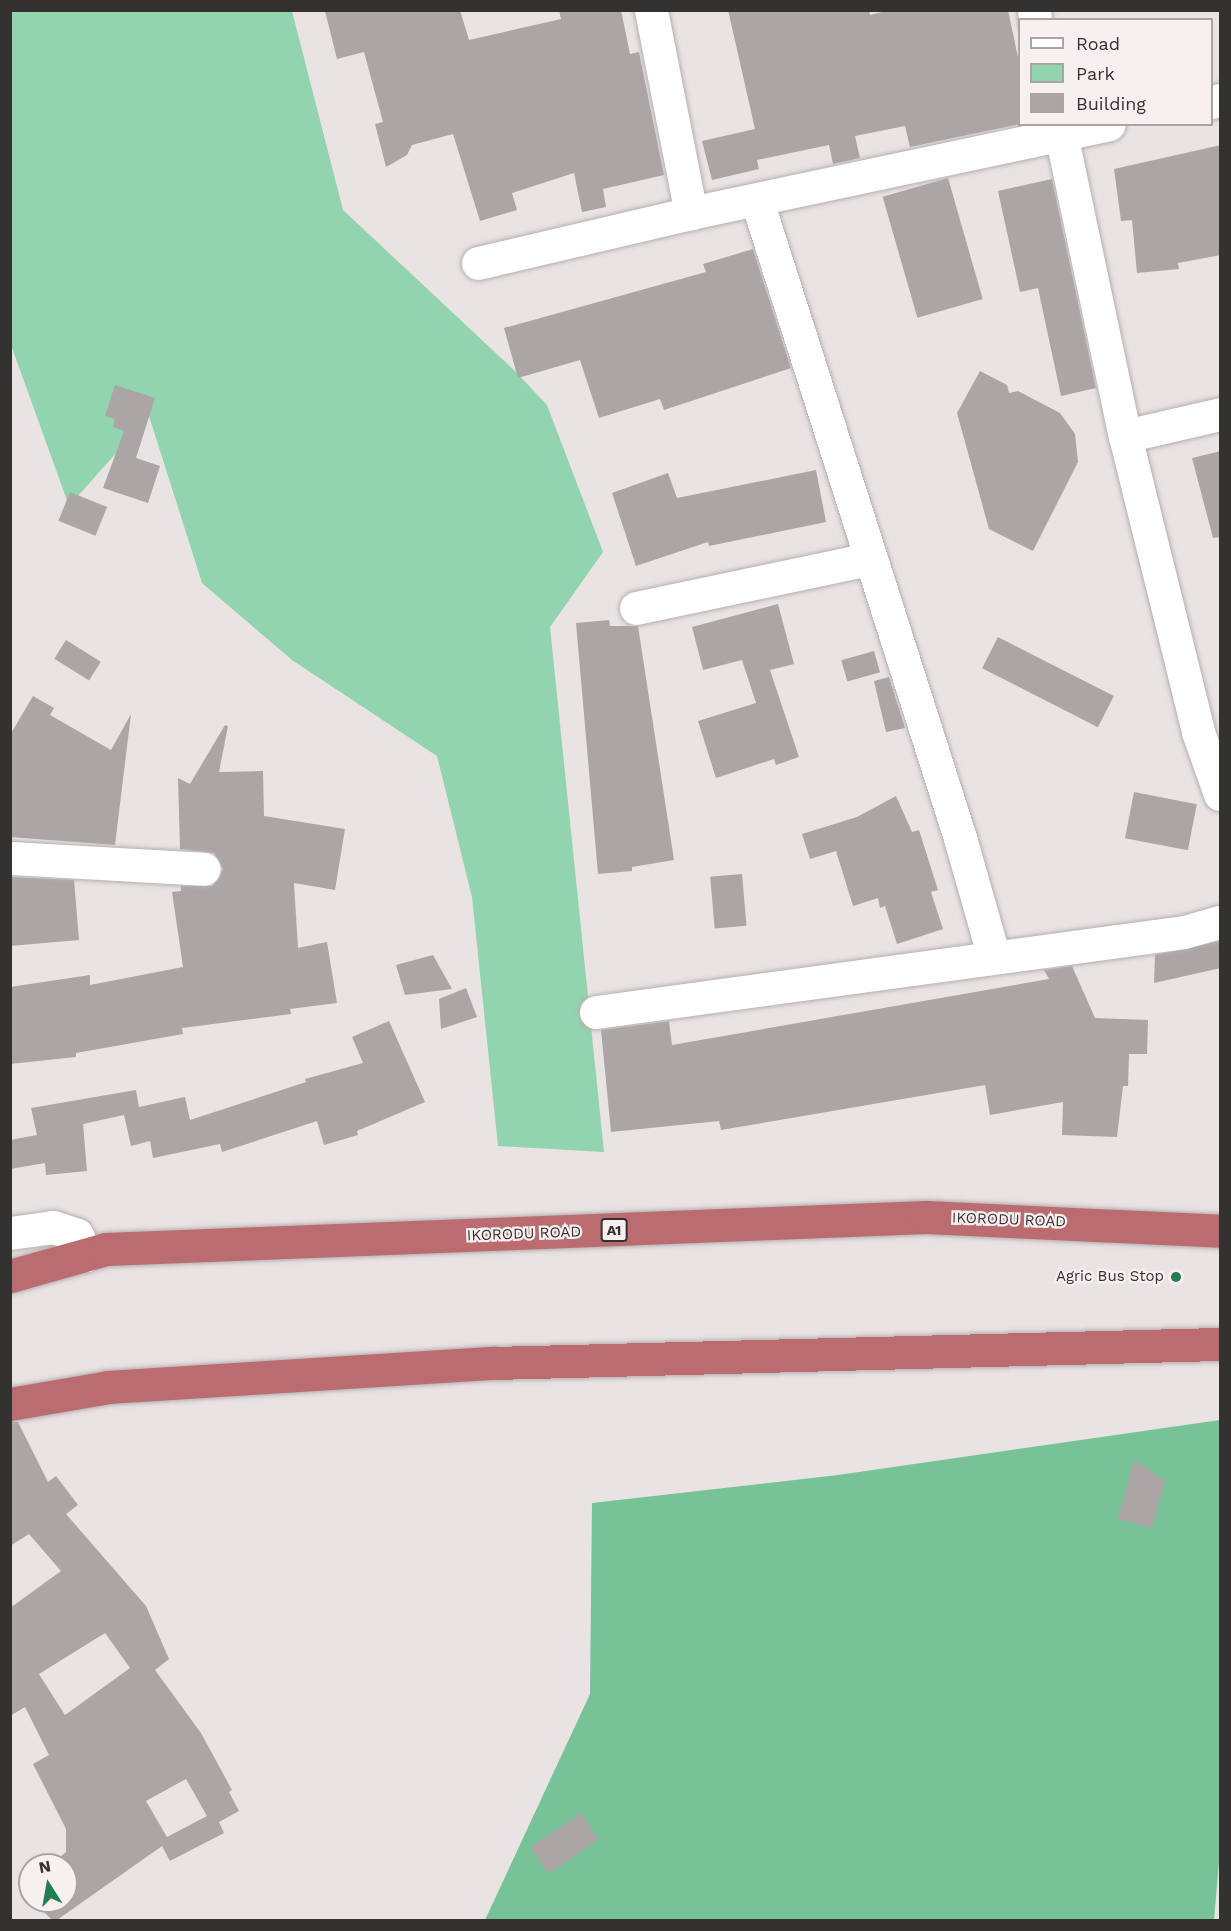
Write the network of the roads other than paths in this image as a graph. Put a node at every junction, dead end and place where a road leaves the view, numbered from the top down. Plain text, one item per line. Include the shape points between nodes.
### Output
1 (651, 10) edge
2 (1093, 126) edge
3 (1060, 130) edge
4 (757, 201) junction
5 (691, 213) junction
6 (478, 263) dead end
7 (1221, 414) edge
8 (1125, 436) junction
9 (869, 559) junction
10 (636, 608) dead end
11 (1209, 727) edge
12 (1221, 794) edge
13 (10, 858) edge
14 (204, 868) dead end
15 (1221, 922) edge
16 (994, 957) junction
17 (596, 1012) dead end
18 (1221, 1231) edge
19 (10, 1233) edge
20 (86, 1255) junction
21 (10, 1276) edge
22 (1221, 1344) edge
23 (10, 1404) edge

1 - 5 street
2 - 3 street
3 - 4 street
3 - 8 street
4 - 5 street
4 - 9 street
5 - 6 street
7 - 8 street
8 - 11 street
9 - 10 street
9 - 16 street via 960,838
11 - 12 street
13 - 14 street
15 - 16 street via 1184,932
16 - 17 street
18 - 20 highway, IKORODU ROAD / A1 via 926,1217 106,1249
19 - 20 street via 53,1227 77,1235
20 - 21 highway, IKORODU ROAD / A1
22 - 23 highway via 493,1363 108,1387

